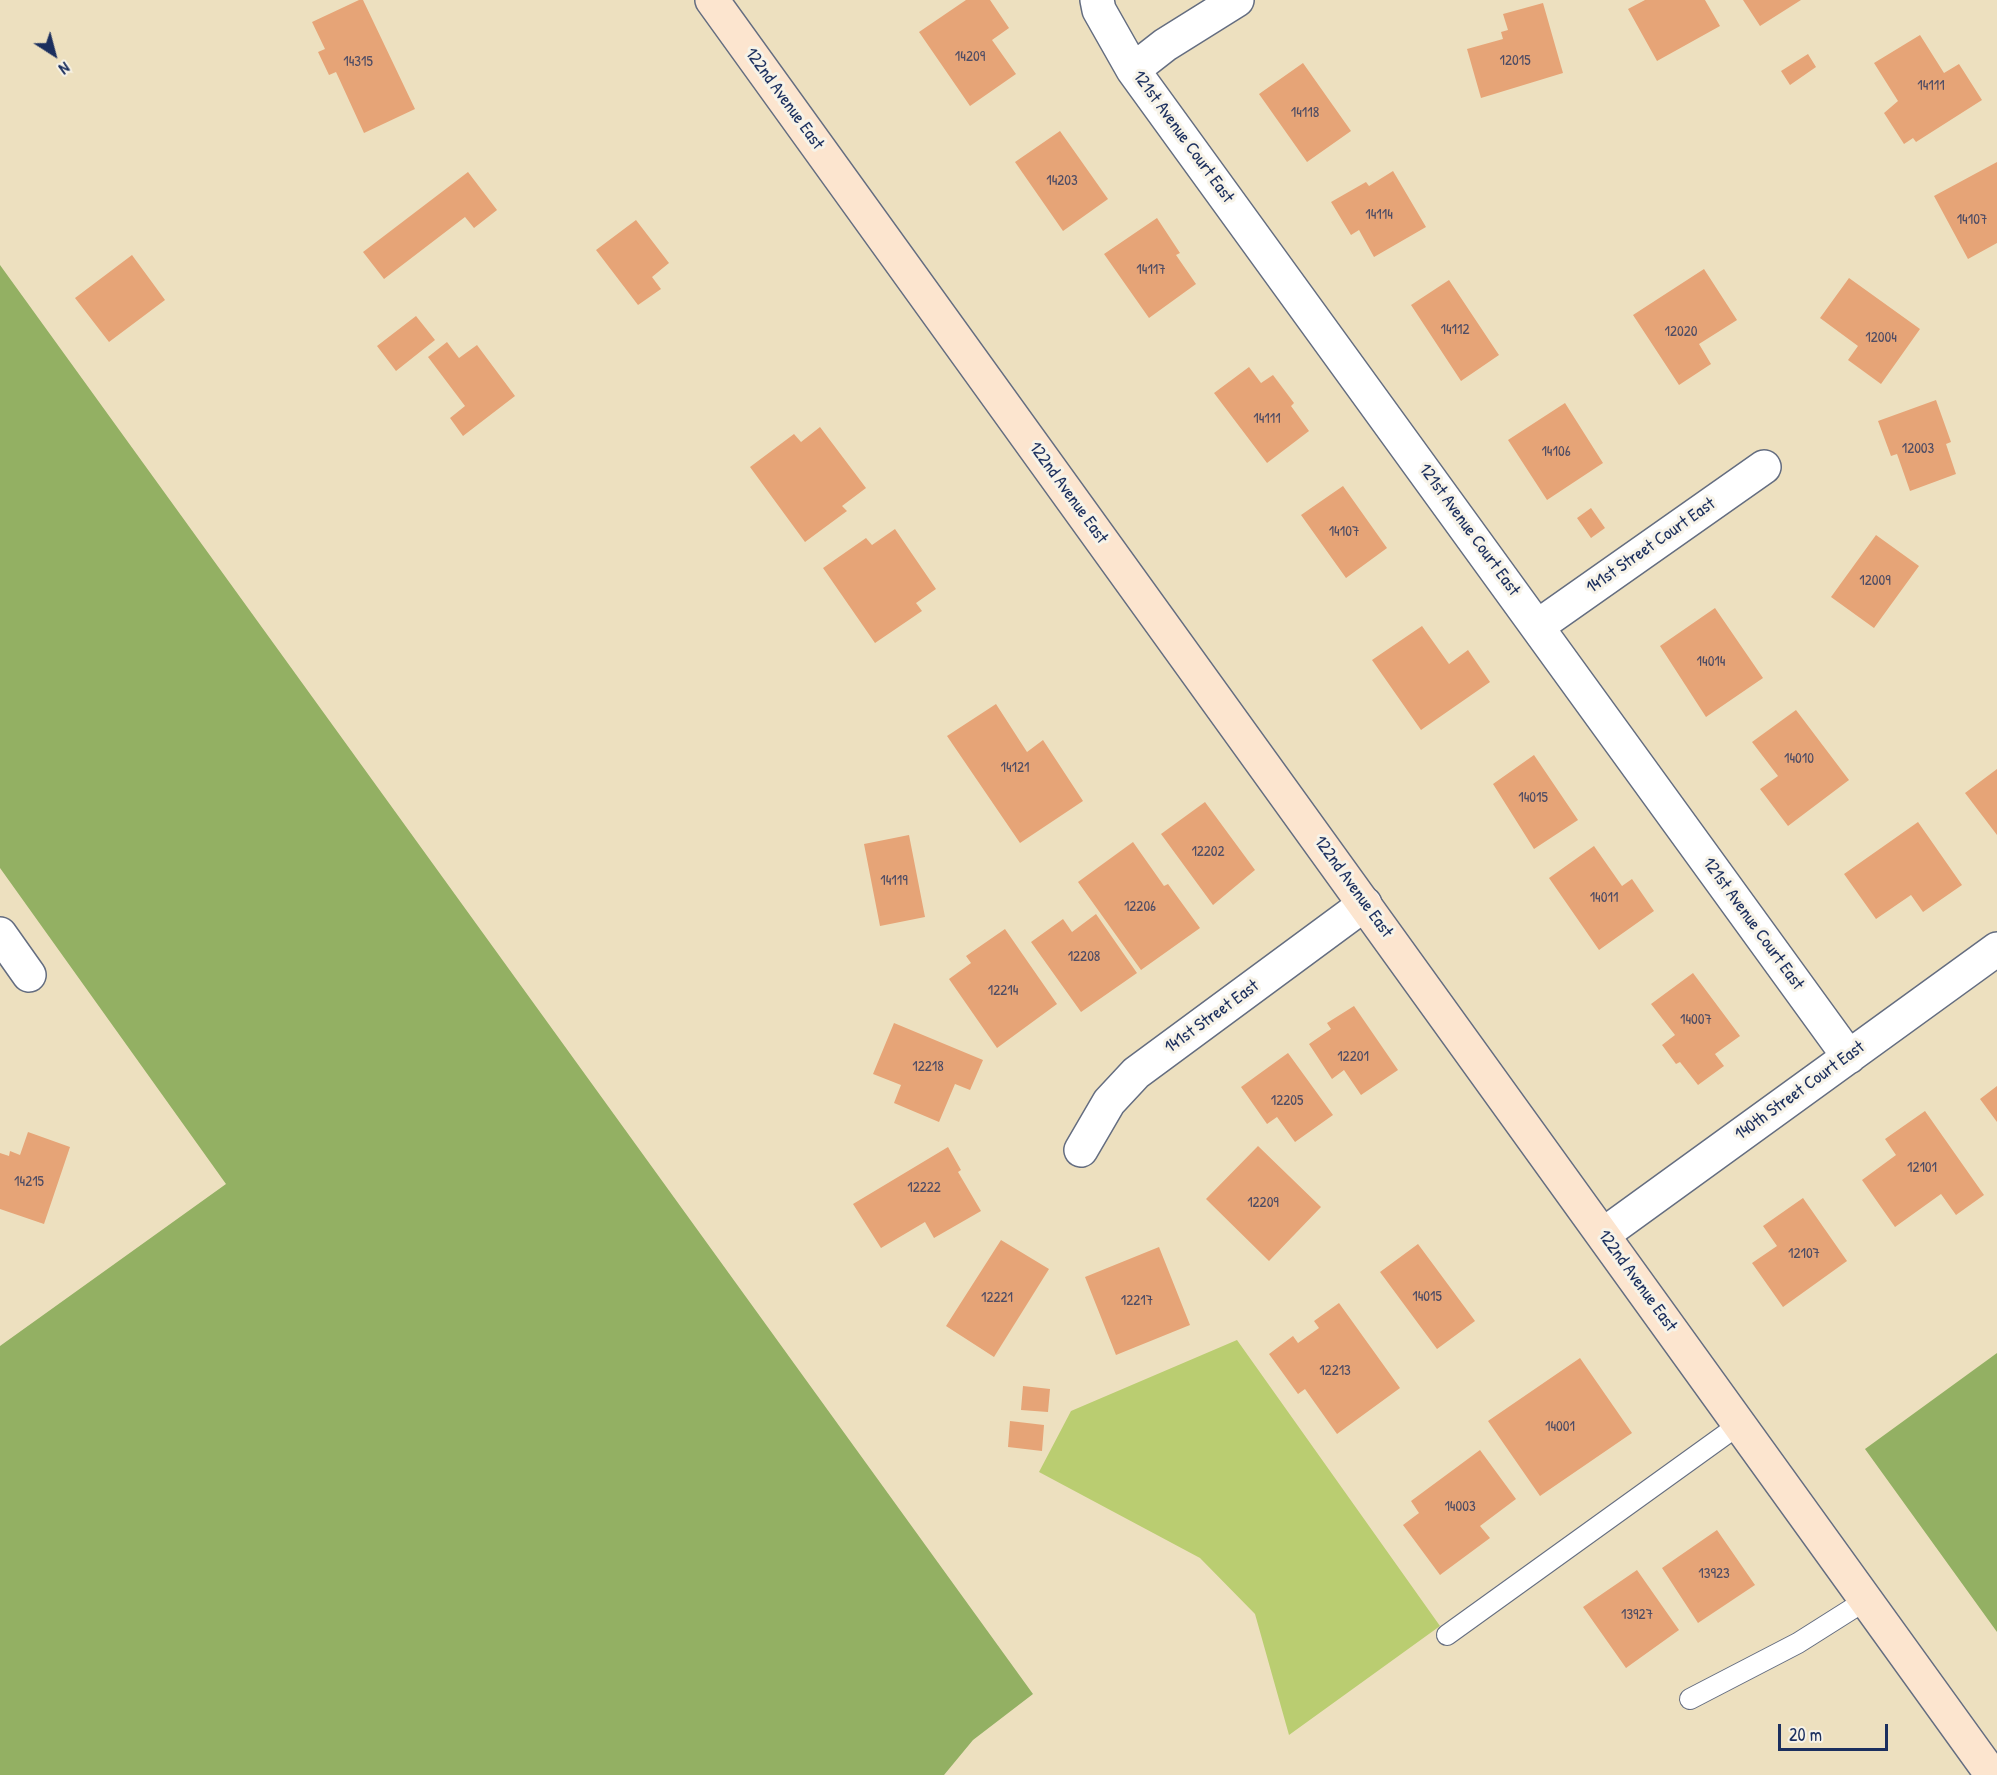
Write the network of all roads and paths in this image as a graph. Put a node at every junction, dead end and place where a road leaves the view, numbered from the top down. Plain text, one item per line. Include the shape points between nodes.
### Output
1 (712, 0) edge
2 (1097, 0) edge
3 (1237, 0) edge
4 (1133, 70) junction
5 (1764, 467) dead end
6 (1538, 626) junction
7 (1365, 904) junction
8 (0, 934) edge
9 (1997, 949) edge
10 (29, 975) dead end
11 (1849, 1057) junction
12 (1081, 1150) dead end
13 (1604, 1234) junction
14 (1740, 1424) junction
15 (1866, 1599) junction
16 (1448, 1635) dead end
17 (1690, 1699) dead end
18 (1992, 1775) edge

1 - 7 main road, 122nd Avenue East
2 - 4 street, 121st Avenue Court East
3 - 4 street
4 - 6 street, 121st Avenue Court East
5 - 6 street, 141st Street Court East
6 - 11 street, 121st Avenue Court East
7 - 12 street, 141st Street East via 1136,1073 1109,1102
7 - 13 main road, 122nd Avenue East
8 - 10 street
9 - 11 street, 140th Street Court East
11 - 13 street, 140th Street Court East
13 - 14 main road, 122nd Avenue East
14 - 15 main road, 122nd Avenue East
14 - 16 lane
15 - 17 lane via 1798,1643
15 - 18 main road, 122nd Avenue East

